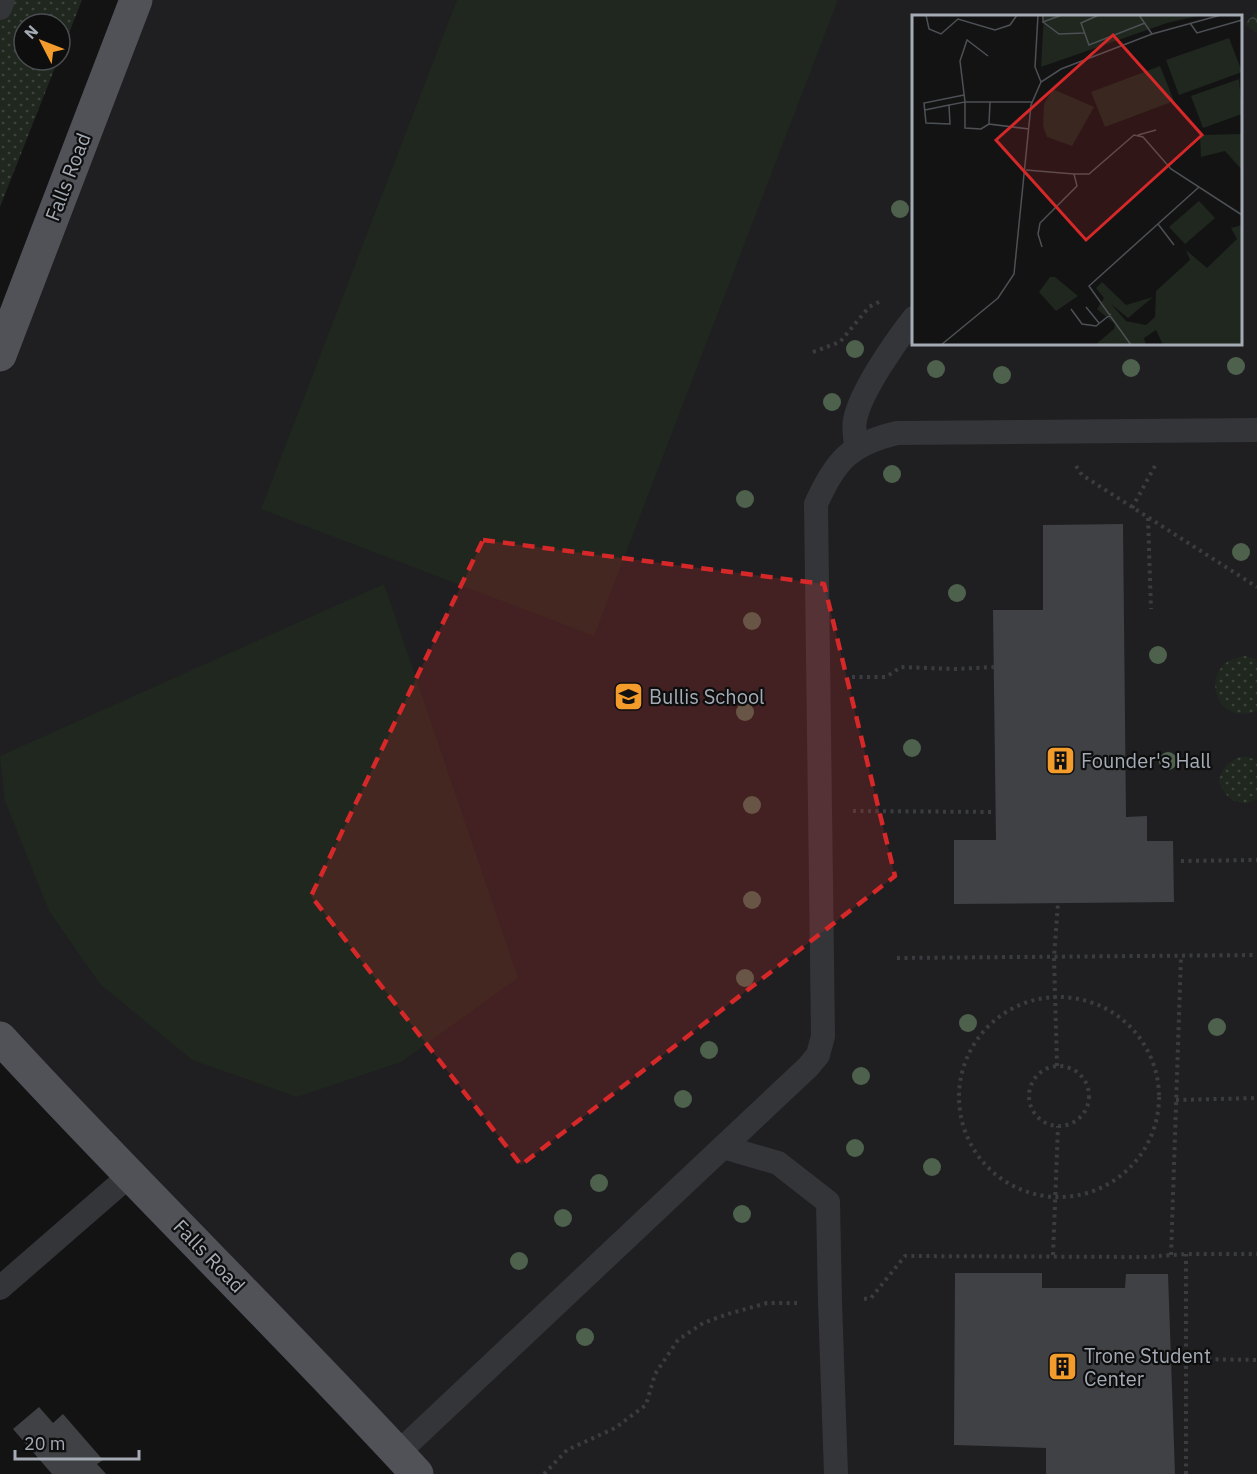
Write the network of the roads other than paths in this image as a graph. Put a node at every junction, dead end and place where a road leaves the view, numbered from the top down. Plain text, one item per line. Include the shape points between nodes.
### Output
1 (3, 0) edge
2 (136, 0) edge
3 (0, 8) edge
4 (912, 320) edge
5 (0, 355) edge
6 (1257, 430) edge
7 (856, 448) junction
8 (0, 1038) edge
9 (723, 1147) junction
10 (130, 1175) junction
11 (0, 1288) edge
12 (407, 1464) edge
13 (836, 1474) edge

1 - 3 lane
2 - 5 main road, Falls Road
4 - 7 lane via 894,343 862,399 855,421
6 - 7 lane via 897,433
7 - 9 lane via 827,478 816,504 823,1036 818,1055
8 - 10 main road, Falls Road
9 - 12 lane
9 - 13 lane via 778,1163 828,1202
10 - 11 lane
10 - 12 main road, Falls Road

